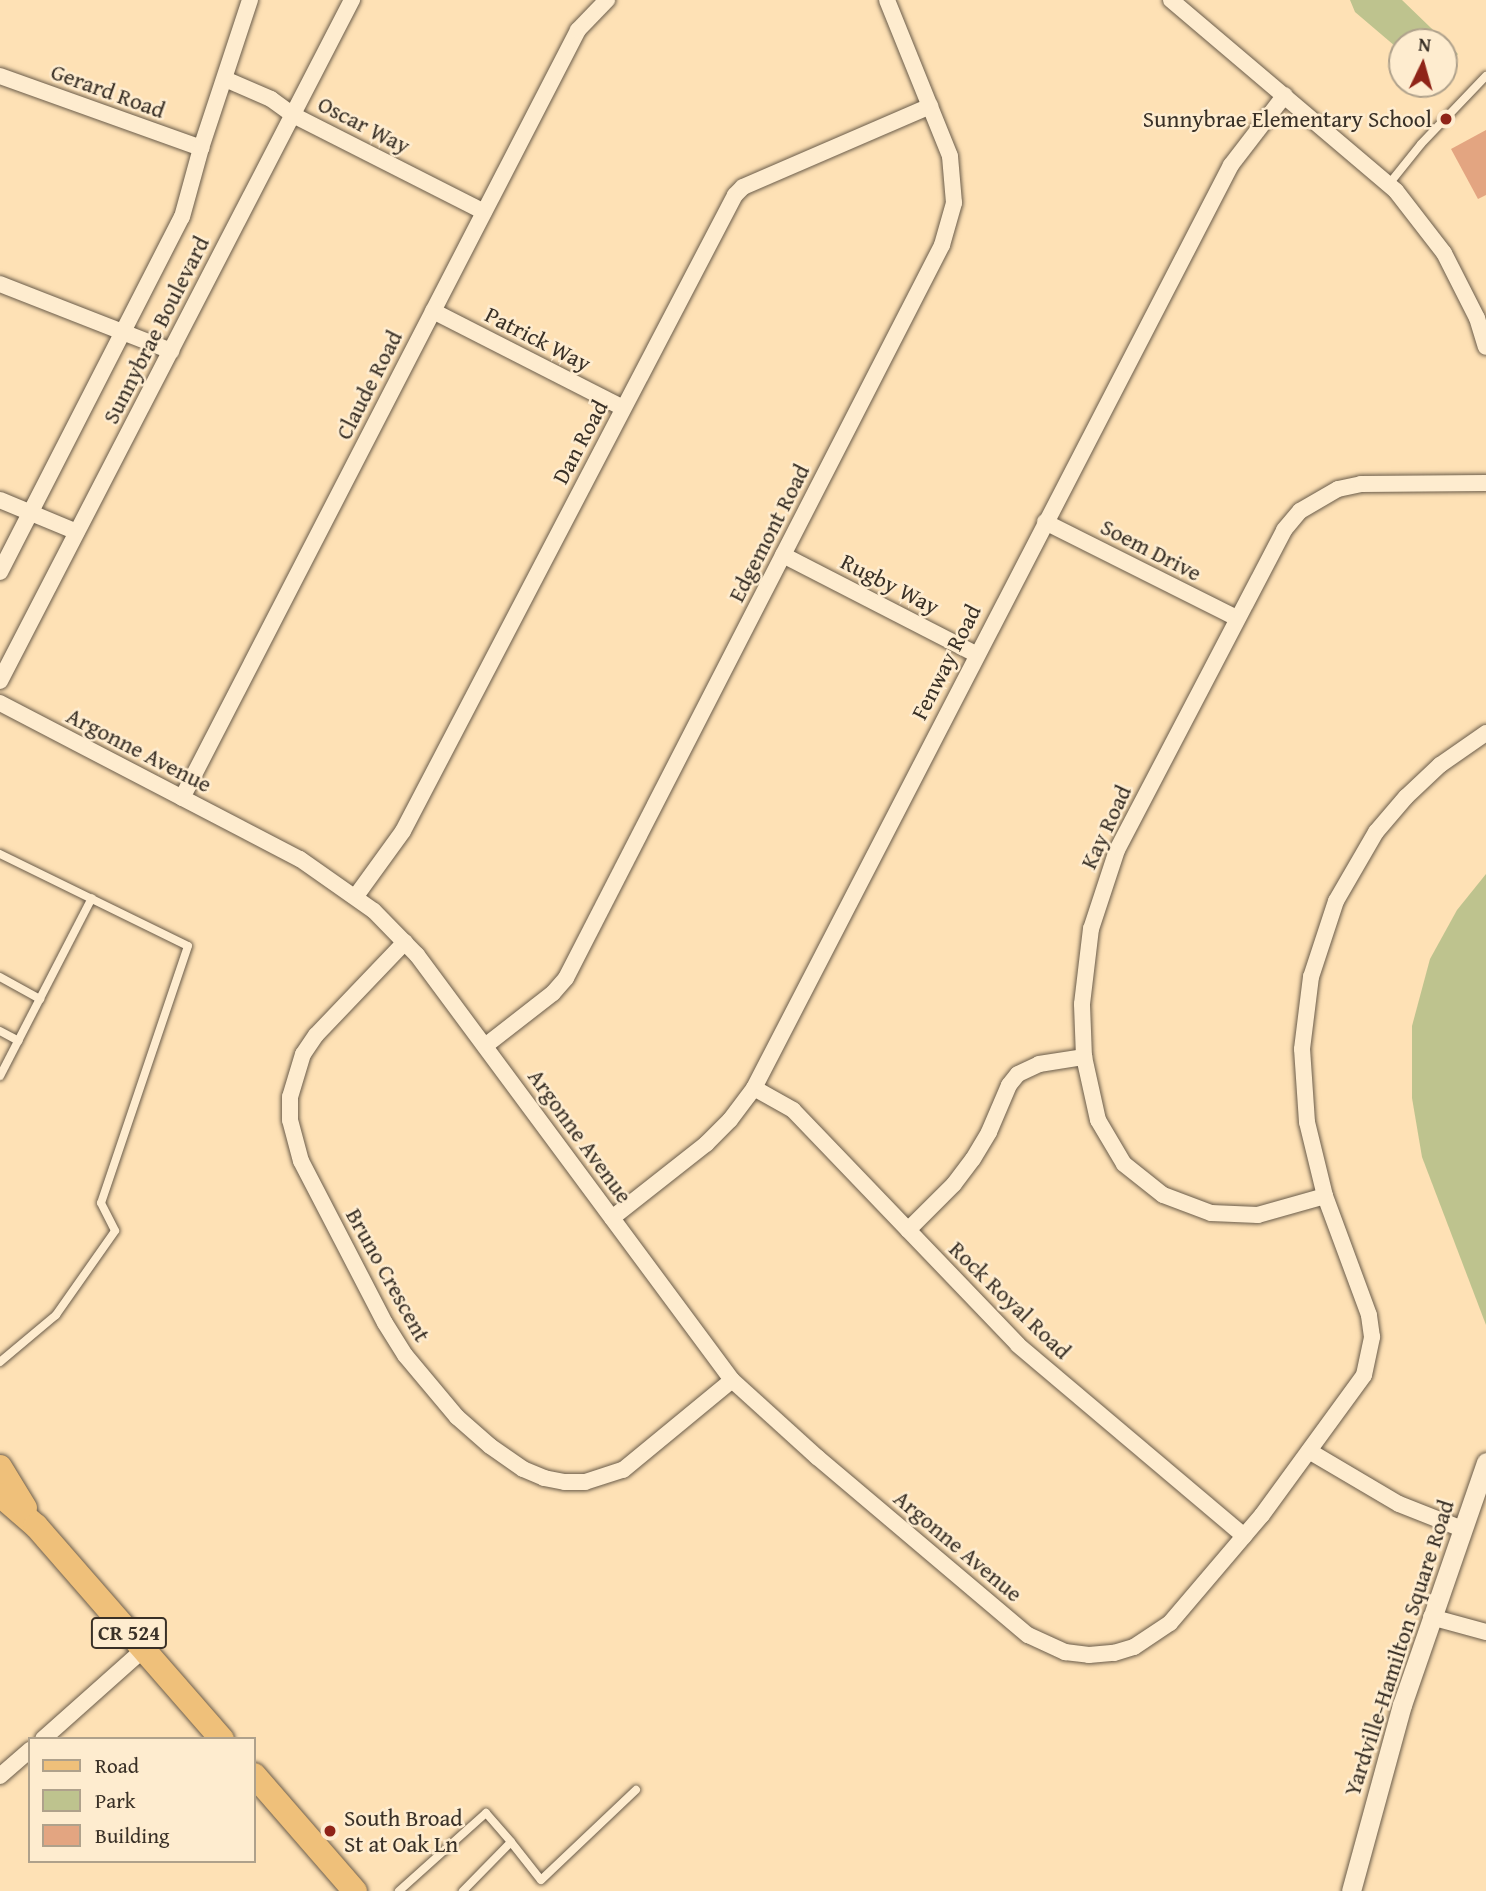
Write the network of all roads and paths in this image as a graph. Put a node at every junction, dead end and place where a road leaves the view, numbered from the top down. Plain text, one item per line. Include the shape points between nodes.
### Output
1 (250, 0) edge
2 (352, 0) edge
3 (607, 0) edge
4 (887, 0) edge
5 (1171, 0) edge
6 (0, 76) edge
7 (1486, 76) edge
8 (225, 79) junction
9 (1285, 95) junction
10 (930, 106) junction
11 (293, 115) junction
12 (201, 148) junction
13 (1389, 184) junction
14 (484, 212) junction
15 (0, 284) edge
16 (433, 311) junction
17 (124, 331) junction
18 (1486, 347) edge
19 (171, 351) junction
20 (623, 408) junction
21 (1486, 483) edge
22 (0, 500) edge
23 (31, 512) junction
24 (1045, 522) junction
25 (77, 532) junction
26 (783, 555) junction
27 (0, 572) edge
28 (1237, 618) junction
29 (976, 654) junction
30 (0, 681) edge
31 (0, 703) edge
32 (1486, 733) edge
33 (182, 798) junction
34 (0, 854) edge
35 (356, 896) junction
36 (92, 898) junction
37 (405, 942) junction
38 (0, 977) edge
39 (40, 999) junction
40 (0, 1031) edge
41 (19, 1041) junction
42 (485, 1046) junction
43 (1084, 1057) junction
44 (0, 1076) edge
45 (754, 1088) junction
46 (1325, 1196) junction
47 (612, 1218) junction
48 (908, 1230) junction
49 (0, 1362) edge
50 (732, 1380) junction
51 (1309, 1451) junction
52 (1486, 1462) edge
53 (0, 1467) edge
54 (0, 1495) edge
55 (36, 1527) junction
56 (1462, 1529) junction
57 (1244, 1536) junction
58 (1431, 1617) junction
59 (1486, 1632) edge
60 (144, 1650) junction
61 (45, 1737) edge
62 (220, 1737) edge
63 (28, 1752) edge
64 (0, 1776) edge
65 (256, 1777) edge
66 (636, 1790) dead end
67 (510, 1842) junction
68 (355, 1891) edge
69 (399, 1891) edge
70 (463, 1891) edge
71 (1351, 1891) edge

1 - 8 street, Sunnybrae Boulevard
2 - 11 street, Sunnybrae Boulevard
3 - 14 street, Claude Road via 578,30
4 - 10 street, Edgemont Road
5 - 9 street
6 - 12 street, Gerard Road
7 - 13 lane
8 - 11 street, Oscar Way via 271,99
8 - 12 street, Sunnybrae Boulevard
9 - 13 street
9 - 24 street, Fenway Road via 1231,165
10 - 20 street, Dan Road via 743,187
10 - 26 street, Edgemont Road via 954,179 950,225
11 - 14 street, Oscar Way
11 - 19 street, Sunnybrae Boulevard
12 - 17 street, Sunnybrae Boulevard via 182,217
13 - 18 street via 1444,253
14 - 16 street, Claude Road
15 - 17 street
16 - 20 street, Patrick Way
16 - 33 street, Claude Road
17 - 19 street
17 - 23 street, Sunnybrae Boulevard
19 - 25 street, Sunnybrae Boulevard
20 - 35 street, Dan Road via 403,831
21 - 28 street, Kay Road via 1361,485 1319,498 1284,530
22 - 23 street
23 - 25 street
23 - 27 street, Sunnybrae Boulevard
24 - 28 street, Soem Drive
24 - 29 street, Fenway Road
25 - 30 street, Sunnybrae Boulevard
26 - 29 street, Rugby Way
26 - 42 street, Edgemont Road via 566,978
28 - 43 street, Kay Road via 1117,850 1102,889 1084,970
29 - 45 street, Fenway Road
31 - 33 street, Argonne Avenue
32 - 46 street, Argonne Avenue via 1440,765 1377,832 1354,866 1321,938 1302,1049 1307,1122
33 - 35 street, Argonne Avenue via 300,859
34 - 36 lane
35 - 37 street, Argonne Avenue
36 - 39 lane
36 - 49 lane via 188,946 101,1203 115,1231 57,1315
37 - 42 street, Argonne Avenue
37 - 50 street, Bruno Crescent via 316,1035 295,1075 290,1108 293,1140 301,1161 405,1355 457,1417 490,1446 523,1469 565,1482 585,1482 622,1470
38 - 39 lane
39 - 41 lane
40 - 41 lane
41 - 44 lane
42 - 47 street, Argonne Avenue
43 - 46 street, Kay Road via 1091,1098 1109,1142 1124,1164 1163,1195 1198,1210 1234,1216 1282,1210
43 - 48 street via 1039,1064 1018,1074 973,1159
45 - 47 street, Fenway Road via 706,1144
45 - 48 street, Rock Royal Road via 793,1110
46 - 51 street, Argonne Avenue via 1369,1315 1372,1337 1364,1376
47 - 50 street, Argonne Avenue
48 - 57 street, Rock Royal Road via 1018,1345
50 - 57 street, Argonne Avenue via 1028,1635 1065,1652 1114,1653 1153,1637
51 - 56 street via 1399,1504
51 - 57 street, Argonne Avenue
52 - 56 street, Yardville-Hamilton Square Road
53 - 55 main road, CR 524
54 - 55 main road, CR 524
55 - 60 main road, CR 524
56 - 58 street, Yardville-Hamilton Square Road
58 - 59 street
58 - 71 street, Yardville-Hamilton Square Road via 1398,1717
60 - 61 street
60 - 62 main road, CR 524
63 - 64 street
65 - 68 main road
66 - 67 lane via 541,1880
67 - 69 lane via 486,1813
67 - 70 lane

